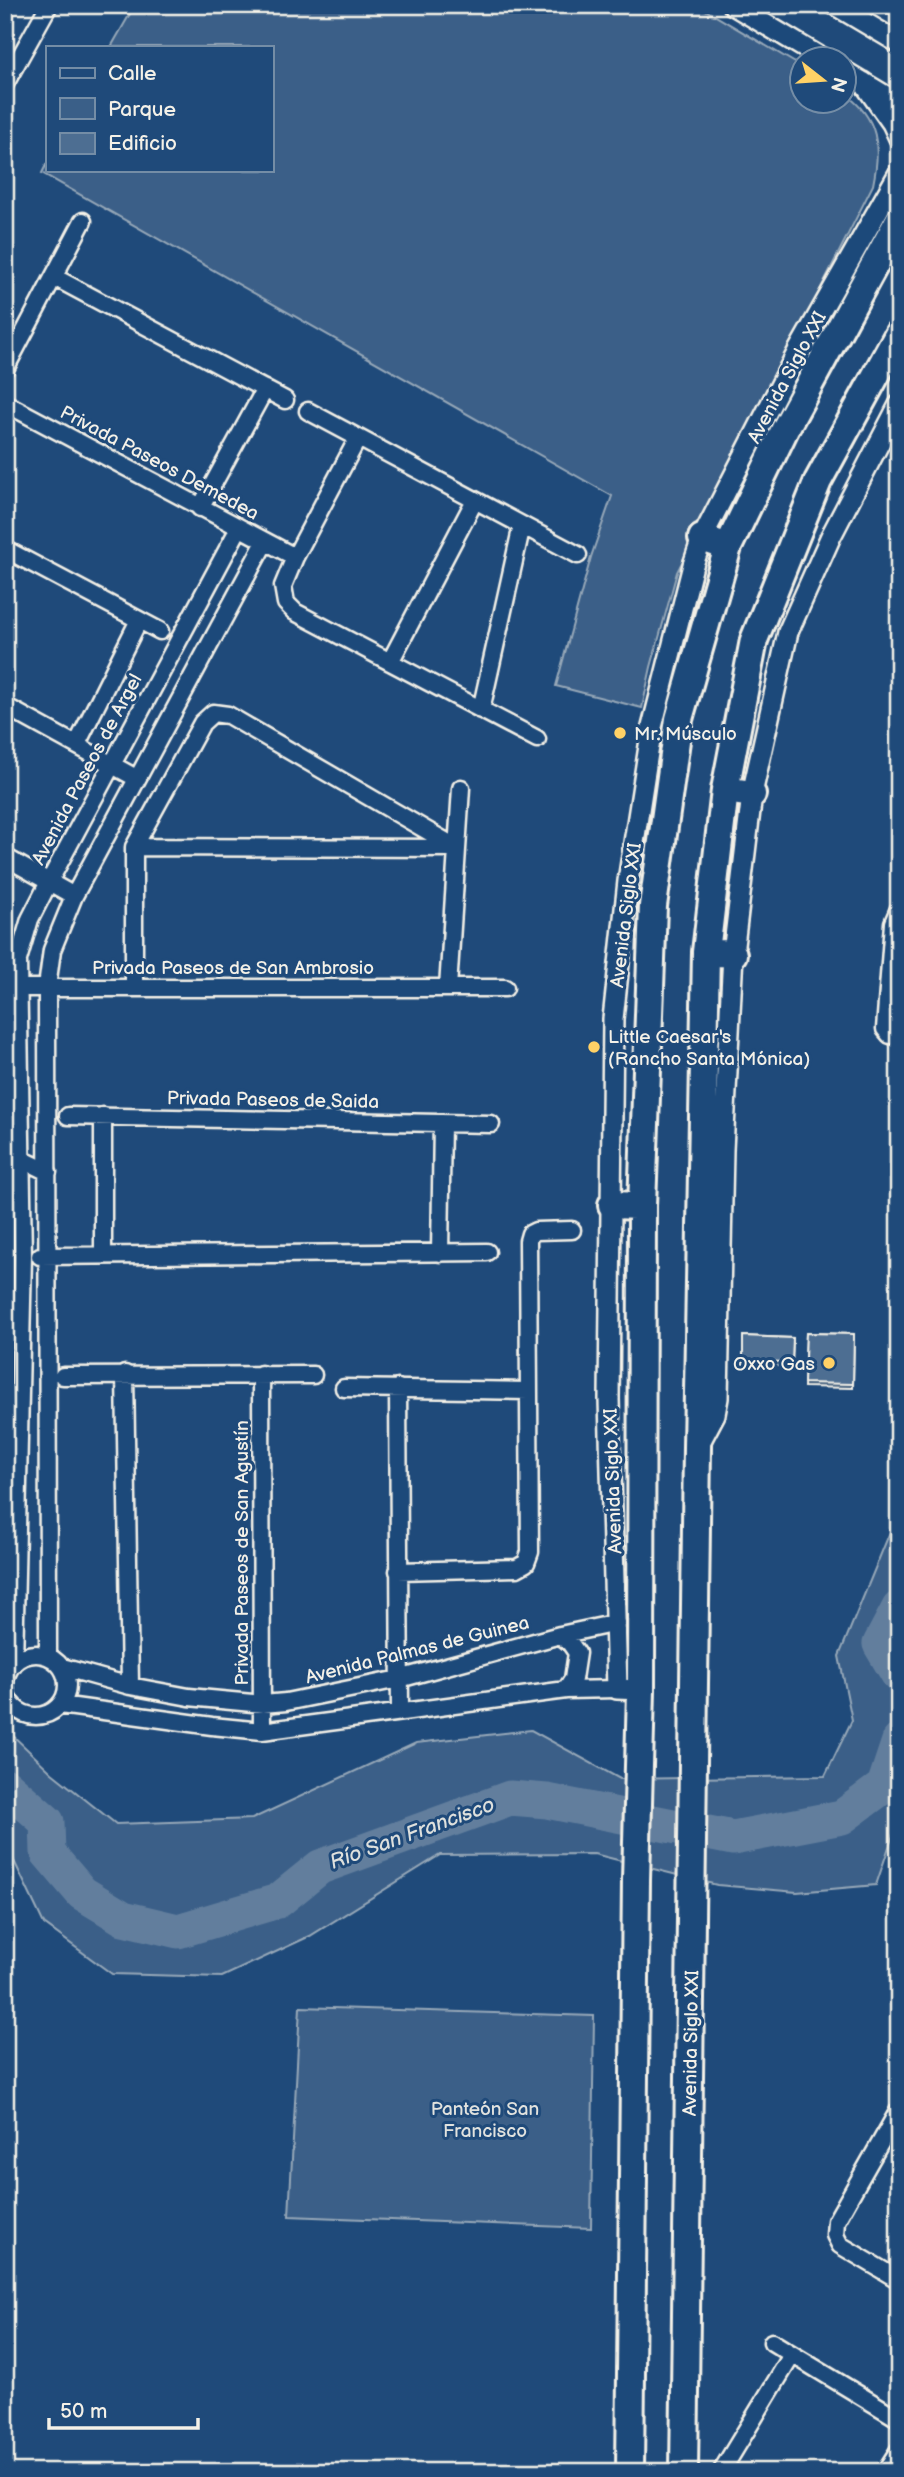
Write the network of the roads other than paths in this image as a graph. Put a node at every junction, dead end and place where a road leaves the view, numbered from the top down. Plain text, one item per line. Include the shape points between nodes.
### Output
1 (49, 5) edge
2 (733, 5) edge
3 (835, 5) edge
4 (895, 38) edge
5 (802, 46) edge
6 (858, 79) edge
7 (863, 82) junction
8 (5, 84) edge
9 (899, 104) edge
10 (899, 138) edge
11 (899, 173) edge
12 (899, 220) edge
13 (83, 221) dead end
14 (54, 277) junction
15 (899, 333) edge
16 (5, 369) edge
17 (265, 390) junction
18 (285, 400) dead end
19 (5, 403) edge
20 (899, 405) edge
21 (308, 411) dead end
22 (358, 438) junction
23 (475, 500) junction
24 (200, 508) junction
25 (522, 525) junction
26 (239, 528) junction
27 (702, 538) junction
28 (265, 542) junction
29 (728, 547) junction
30 (5, 549) edge
31 (578, 555) dead end
32 (295, 557) junction
33 (139, 620) junction
34 (160, 631) dead end
35 (390, 662) junction
36 (5, 706) edge
37 (481, 710) junction
38 (537, 739) dead end
39 (77, 744) junction
40 (111, 763) junction
41 (136, 778) junction
42 (461, 788) dead end
43 (725, 790) junction
44 (752, 794) junction
45 (134, 847) junction
46 (457, 848) junction
47 (6, 860) edge
48 (49, 882) junction
49 (74, 896) junction
50 (899, 909) edge
51 (706, 952) junction
52 (733, 954) junction
53 (47, 987) junction
54 (18, 988) junction
55 (134, 988) junction
56 (448, 988) junction
57 (505, 988) dead end
58 (899, 1036) edge
59 (68, 1116) dead end
60 (103, 1116) junction
61 (442, 1123) junction
62 (491, 1124) dead end
63 (5, 1152) edge
64 (23, 1161) junction
65 (48, 1172) junction
66 (612, 1205) junction
67 (642, 1206) junction
68 (572, 1230) dead end
69 (487, 1252) dead end
70 (440, 1253) junction
71 (103, 1255) junction
72 (23, 1256) junction
73 (48, 1256) junction
74 (125, 1374) junction
75 (261, 1374) junction
76 (313, 1375) dead end
77 (56, 1376) junction
78 (344, 1388) dead end
79 (398, 1388) junction
80 (528, 1391) junction
81 (697, 1447) junction
82 (398, 1571) junction
83 (617, 1623) junction
84 (560, 1635) junction
85 (48, 1656) junction
86 (13, 1664) junction
87 (62, 1667) junction
88 (399, 1679) junction
89 (5, 1683) edge
90 (130, 1686) junction
91 (566, 1690) junction
92 (629, 1690) junction
93 (263, 1704) junction
94 (60, 1705) junction
95 (400, 1711) junction
96 (262, 1731) junction
97 (899, 2110) edge
98 (894, 2128) edge
99 (899, 2280) edge
100 (772, 2342) dead end
101 (792, 2355) junction
102 (899, 2419) edge
103 (899, 2450) edge
104 (629, 2472) edge
105 (684, 2472) edge
106 (721, 2472) edge
107 (885, 2472) edge

1 - 8 street
2 - 5 street
3 - 4 street
6 - 7 street
7 - 9 street
7 - 10 street
11 - 27 street, Avenida Siglo XXI via 798,351
12 - 29 highway, Avenida Siglo XXI via 785,429
13 - 14 street
14 - 16 street
14 - 17 street
15 - 43 highway, Avenida Siglo XXI via 818,481 754,639
17 - 18 street
17 - 24 street
19 - 24 street, Privada Paseos Demedea
20 - 44 street, Avenida Siglo XXI via 831,536 788,632
21 - 22 street
22 - 23 street
22 - 32 street
23 - 25 street
23 - 35 street
24 - 26 street, Privada Paseos Demedea
25 - 31 street
25 - 37 street
26 - 28 street, Privada Paseos Demedea
26 - 40 street, Avenida Paseos de Argel
27 - 29 highway
27 - 66 street, Avenida Siglo XXI via 652,727 628,881 613,1020
28 - 32 street, Privada Paseos Demedea
28 - 41 street
29 - 67 highway, Avenida Siglo XXI via 679,719 653,906
30 - 33 street
32 - 35 street via 283,586 286,603
33 - 34 street
33 - 39 street
35 - 37 street
36 - 39 street
37 - 38 street
39 - 40 street
40 - 41 street
40 - 48 street, Avenida Paseos de Argel
41 - 49 street
42 - 46 street
43 - 44 highway
43 - 51 highway, Avenida Siglo XXI
44 - 52 street, Avenida Siglo XXI
45 - 46 street
45 - 46 street via 202,723 213,713 228,715
45 - 55 street
46 - 56 street
47 - 48 street
48 - 49 street
48 - 54 street, Avenida Paseos de Argel via 30,919 18,960
49 - 53 street via 52,950
50 - 58 street via 893,923 885,1029
51 - 52 highway
51 - 81 highway, Avenida Siglo XXI
52 - 81 street, Avenida Siglo XXI via 718,1398 715,1414
53 - 54 street, Privada Paseos de San Ambrosio
53 - 55 street, Privada Paseos de San Ambrosio
53 - 65 street
54 - 64 street, Avenida Paseos de Argel
55 - 56 street, Privada Paseos de San Ambrosio
56 - 57 street, Privada Paseos de San Ambrosio
59 - 60 street, Privada Paseos de Saida
60 - 61 street, Privada Paseos de Saida
60 - 71 street
61 - 62 street, Privada Paseos de Saida
61 - 70 street
63 - 64 street
64 - 65 street
64 - 72 street, Avenida Paseos de Argel
65 - 73 street
66 - 67 highway
66 - 83 street, Avenida Siglo XXI via 609,1399
67 - 92 highway, Avenida Siglo XXI
68 - 80 street via 536,1231 528,1241
69 - 70 street
70 - 71 street
71 - 73 street
72 - 73 street
72 - 86 street, Avenida Paseos de Argel
73 - 77 street
74 - 75 street
74 - 77 street
74 - 90 street
75 - 76 street
75 - 93 street, Privada Paseos de San Agustín
77 - 85 street
78 - 79 street
79 - 80 street
79 - 82 street
80 - 82 street via 530,1552 526,1563 517,1568
81 - 105 highway, Avenida Siglo XXI
82 - 88 street
83 - 84 street, Avenida Palmas de Guinea
83 - 92 street, Avenida Siglo XXI
84 - 88 street, Avenida Palmas de Guinea
84 - 91 street via 577,1653 573,1679
85 - 86 street via 29,1654
85 - 87 street
86 - 89 street
87 - 90 street, Avenida Palmas de Guinea
87 - 94 street via 67,1686
88 - 93 street, Avenida Palmas de Guinea
88 - 95 street
89 - 94 street via 12,1704 20,1711 41,1715
90 - 93 street, Avenida Palmas de Guinea
91 - 92 street
91 - 95 street
92 - 104 highway, Avenida Siglo XXI via 640,1774
93 - 96 street, Privada Paseos de San Agustín
94 - 96 street
95 - 96 street
97 - 98 street
98 - 99 street via 836,2221 835,2235 840,2245
100 - 101 street
101 - 102 street
101 - 106 street
103 - 107 street

